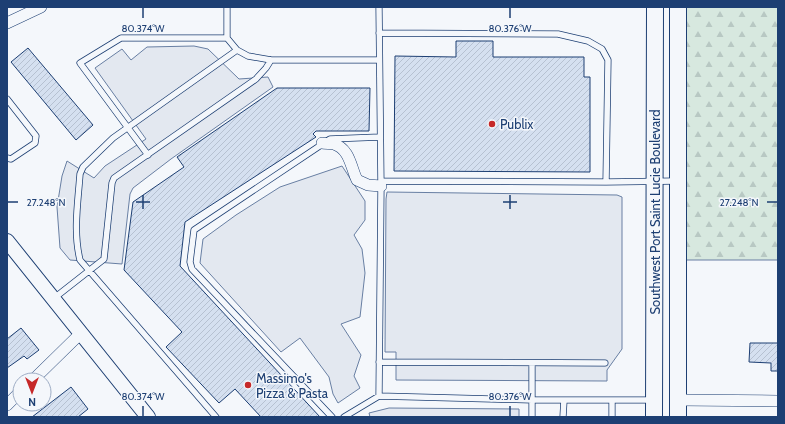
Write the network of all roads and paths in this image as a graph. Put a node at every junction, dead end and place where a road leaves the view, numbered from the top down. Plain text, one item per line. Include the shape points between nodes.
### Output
1 (41, 7) edge
2 (227, 7) edge
3 (379, 7) edge
4 (655, 7) edge
5 (678, 7) edge
6 (7, 23) edge
7 (379, 33) junction
8 (227, 38) junction
9 (237, 50) junction
10 (271, 60) junction
11 (379, 60) junction
12 (7, 99) edge
13 (129, 127) junction
14 (380, 137) junction
15 (322, 143) junction
16 (148, 154) junction
17 (7, 158) edge
18 (655, 181) junction
19 (678, 181) junction
20 (606, 182) junction
21 (381, 184) junction
22 (7, 241) edge
23 (90, 271) junction
24 (53, 299) junction
25 (80, 334) junction
26 (654, 355) junction
27 (379, 362) junction
28 (605, 363) dead end
29 (532, 364) junction
30 (41, 372) edge
31 (379, 396) junction
32 (532, 400) junction
33 (564, 400) junction
34 (612, 400) junction
35 (654, 400) junction
36 (678, 400) junction
37 (778, 401) edge
38 (148, 417) edge
39 (216, 417) edge
40 (332, 417) edge
41 (344, 417) edge
42 (532, 417) edge
43 (563, 417) edge
44 (612, 417) edge
45 (654, 417) edge
46 (678, 417) edge

1 - 6 street
2 - 8 lane
3 - 7 lane
4 - 18 main road, Southwest Port Saint Lucie Boulevard
5 - 19 main road, Southwest Port Saint Lucie Boulevard
7 - 11 lane
7 - 20 lane via 558,34 588,41 602,49 608,60
8 - 9 lane
8 - 13 lane via 121,38 80,63
9 - 10 lane via 248,56
9 - 13 lane
10 - 11 lane
10 - 16 lane via 256,79
11 - 14 lane
12 - 17 lane via 36,136 35,143 11,159
13 - 16 lane
13 - 23 lane via 98,152 83,167 80,174 76,228 78,249 80,260
14 - 15 lane via 330,139
14 - 21 lane
15 - 21 street via 334,144 343,149 357,180 368,185
15 - 40 lane via 194,230 190,262 192,269
16 - 23 lane via 114,178 104,259
18 - 19 lane
18 - 20 lane
18 - 26 main road, Southwest Port Saint Lucie Boulevard
19 - 36 main road, Southwest Port Saint Lucie Boulevard
20 - 21 lane
21 - 27 lane
22 - 24 street
23 - 24 lane
23 - 39 lane
24 - 25 street
25 - 30 street
25 - 38 street
26 - 35 main road, Southwest Port Saint Lucie Boulevard
26 - 36 main road
27 - 29 lane
27 - 31 lane
28 - 29 lane
29 - 32 lane
31 - 32 lane
31 - 41 lane
32 - 33 lane
32 - 42 lane
33 - 34 lane
33 - 43 lane
34 - 35 lane
34 - 44 lane
35 - 45 main road, Southwest Port Saint Lucie Boulevard
36 - 37 street
36 - 46 main road, Southwest Port Saint Lucie Boulevard

